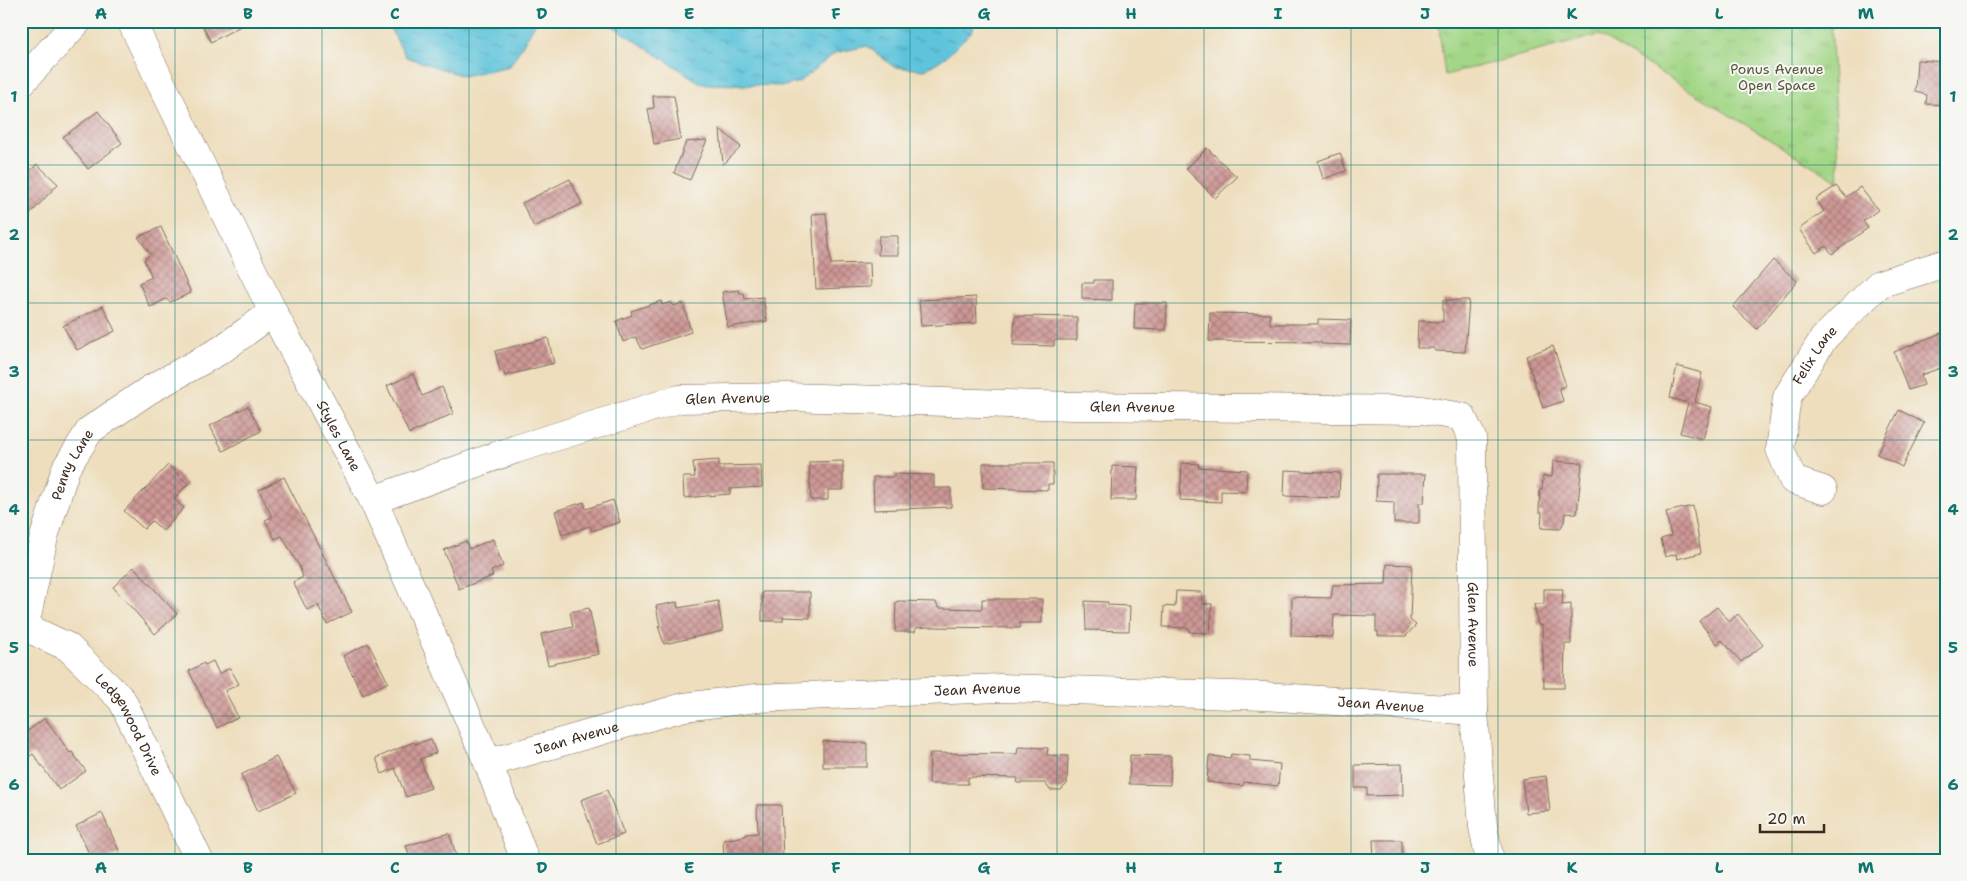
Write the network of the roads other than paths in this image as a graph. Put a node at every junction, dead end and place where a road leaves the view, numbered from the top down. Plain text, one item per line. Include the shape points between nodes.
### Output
1 (78, 21) edge
2 (131, 21) edge
3 (21, 84) edge
4 (1946, 262) edge
5 (273, 312) junction
6 (1823, 490) dead end
7 (373, 500) junction
8 (23, 625) edge
9 (1474, 711) junction
10 (488, 763) junction
11 (199, 860) edge
12 (526, 860) edge
13 (1490, 860) edge

1 - 3 street
2 - 5 street, Styles Lane
4 - 6 street, Felix Lane via 1879,284 1824,338 1787,397 1780,449 1793,480
5 - 7 street, Styles Lane
5 - 8 street, Penny Lane via 221,350 149,390 90,430 66,468 44,537
7 - 9 street, Glen Avenue via 516,449 679,399 788,397 1073,406 1422,410 1462,417 1472,438
7 - 10 street, Styles Lane
8 - 11 street, Ledgewood Drive via 68,647 122,700
9 - 10 street, Jean Avenue via 1265,696 1000,688 757,698 684,707
9 - 13 street, Glen Avenue via 1483,827
10 - 12 street, Styles Lane

